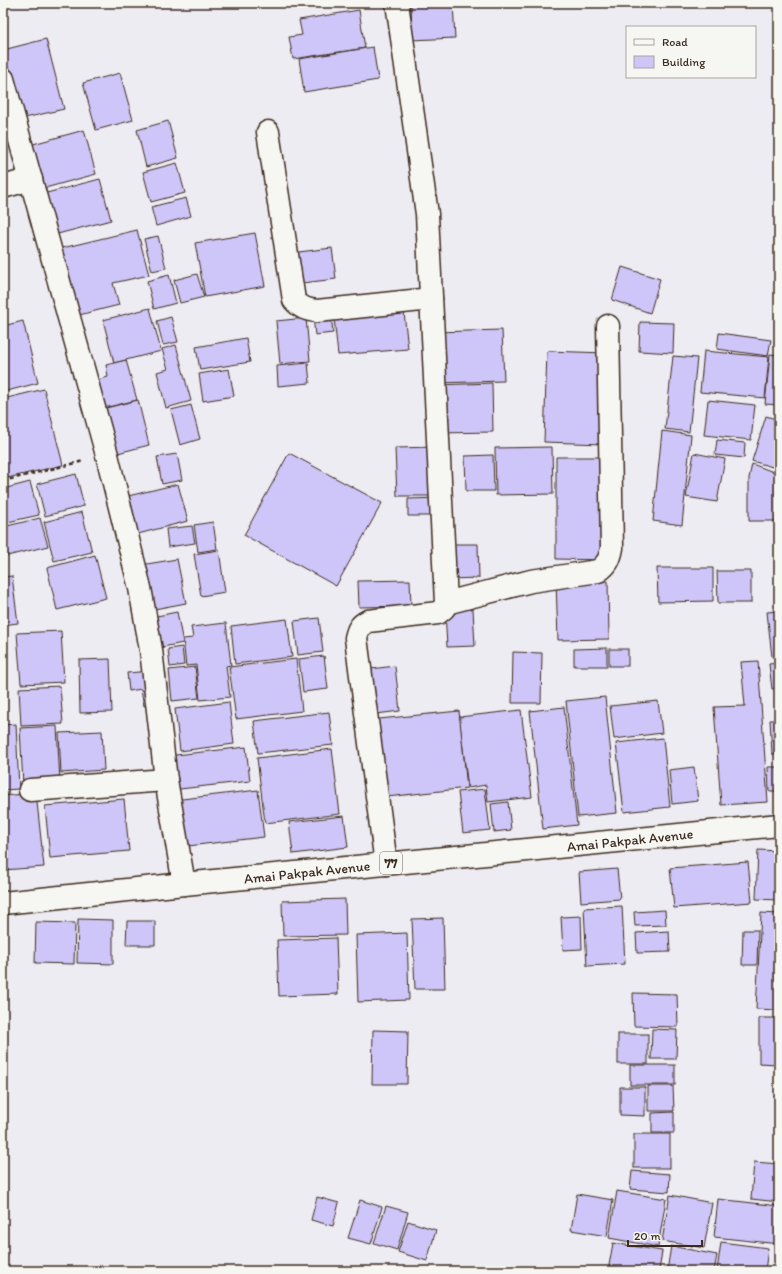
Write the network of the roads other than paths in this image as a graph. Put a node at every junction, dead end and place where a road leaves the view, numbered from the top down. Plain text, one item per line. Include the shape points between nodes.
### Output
1 (397, 3) edge
2 (3, 79) edge
3 (268, 132) dead end
4 (31, 179) junction
5 (3, 187) edge
6 (431, 299) junction
7 (608, 326) dead end
8 (446, 603) junction
9 (166, 780) junction
10 (30, 790) dead end
11 (779, 825) edge
12 (386, 864) junction
13 (184, 884) junction
14 (3, 903) edge

1 - 6 main road via 427,214
2 - 4 main road
3 - 6 main road via 294,300 299,306 317,311
4 - 5 main road
4 - 9 main road via 107,455 140,588 151,650
6 - 8 main road
7 - 8 main road via 612,548 609,560 598,571 531,581
8 - 12 main road via 438,613 368,620 361,624 356,638
9 - 10 main road
9 - 13 main road
11 - 12 main road, Amai Pakpak Avenue / 77
12 - 13 main road, Amai Pakpak Avenue / 77
13 - 14 main road, Amai Pakpak Avenue / 77

